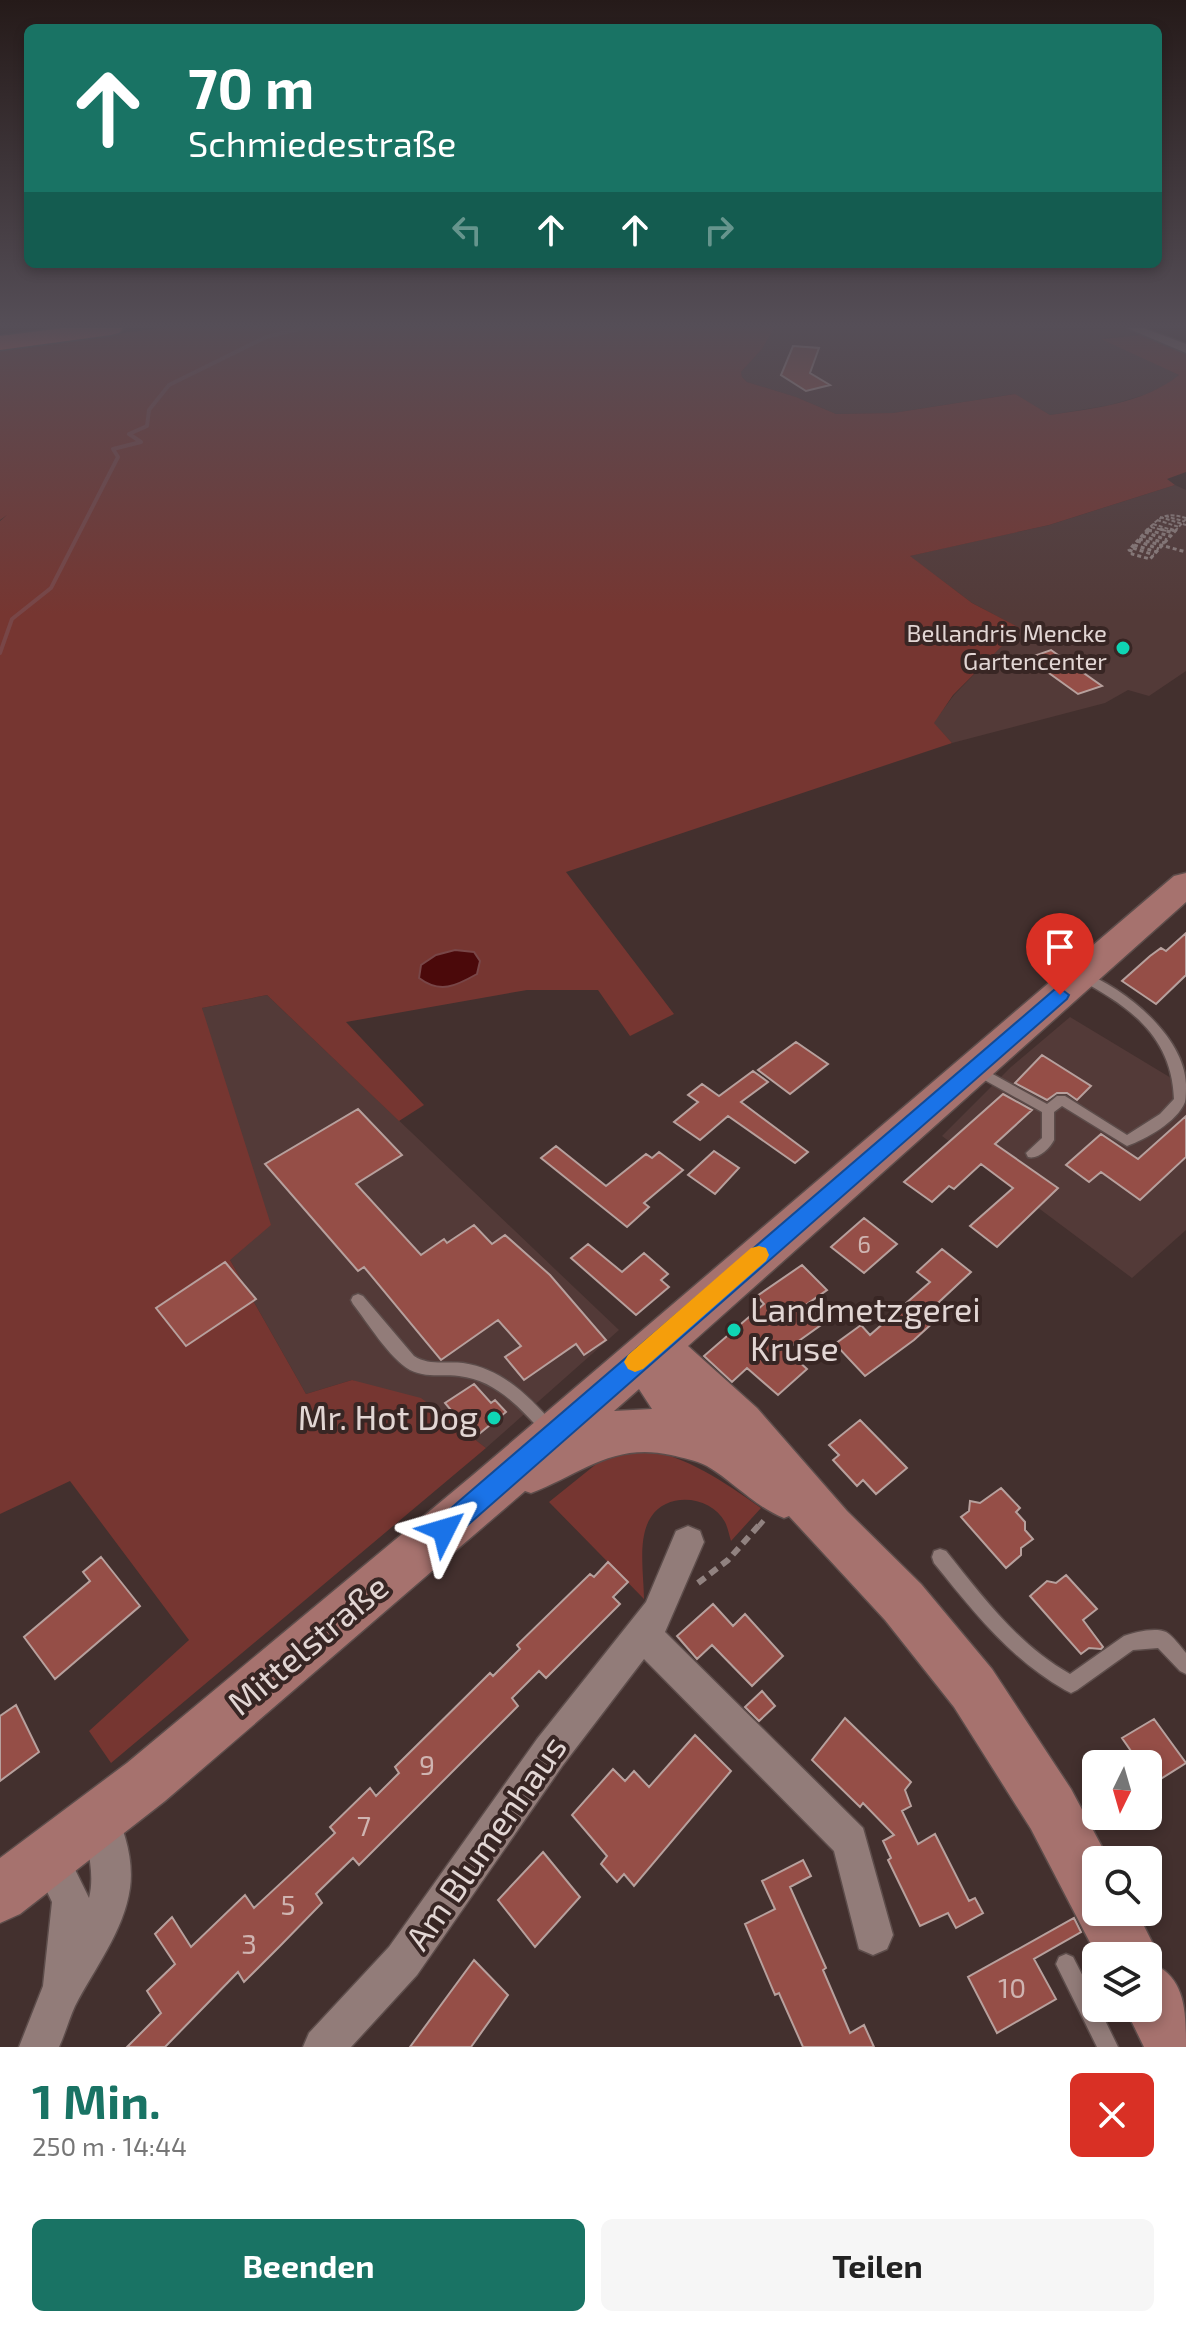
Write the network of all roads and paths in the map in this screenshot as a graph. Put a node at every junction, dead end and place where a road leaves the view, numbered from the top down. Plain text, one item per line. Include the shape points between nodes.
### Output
1 (1147, 530) junction
2 (1171, 535) edge
3 (1136, 552) dead end
4 (1186, 552) edge
5 (1186, 884) edge
6 (1082, 976) junction
7 (976, 1070) junction
8 (1048, 1110) junction
9 (1033, 1153) dead end
10 (358, 1300) dead end
11 (650, 1349) junction
12 (553, 1434) junction
13 (719, 1448) junction
14 (490, 1491) junction
15 (763, 1521) dead end
16 (830, 1528) junction
17 (688, 1542) dead end
18 (940, 1557) dead end
19 (651, 1624) junction
20 (1186, 1665) edge
21 (100, 1817) junction
22 (49, 1856) junction
23 (1082, 1867) edge
24 (0, 1894) edge
25 (873, 1935) dead end
26 (1066, 1964) dead end
27 (60, 1993) junction
28 (1162, 2019) edge
29 (39, 2047) edge
30 (323, 2047) edge
31 (1108, 2047) edge
32 (1177, 2047) edge

1 - 2 path
1 - 2 path
1 - 2 path
1 - 2 path
1 - 2 path
1 - 2 path via 1168,513
2 - 3 path
2 - 4 path
5 - 6 main road, Mittelstraße
6 - 7 main road, Mittelstraße
6 - 8 lane via 1141,1009 1166,1032 1182,1058 1180,1101 1127,1141 1061,1099
7 - 8 lane
7 - 11 main road, Mittelstraße
8 - 9 lane via 1048,1140
10 - 12 lane via 412,1364 491,1376 513,1390
11 - 12 main road, Mittelstraße
11 - 13 main road via 669,1400
11 - 16 main road via 741,1423
12 - 14 main road, Mittelstraße
13 - 14 main road via 687,1436 621,1429
13 - 16 main road
14 - 21 main road, Mittelstraße
15 - 19 path via 728,1560
16 - 23 main road via 903,1602 973,1688
17 - 19 street, Am Blumenhaus
18 - 20 lane via 1008,1638 1044,1671 1071,1684 1130,1642 1161,1639
19 - 25 street via 850,1841
19 - 30 street, Am Blumenhaus via 550,1752 403,1961
21 - 22 main road, Mittelstraße
21 - 27 street via 111,1845 114,1876 108,1909
22 - 24 main road, Mittelstraße
22 - 27 street via 71,1900
26 - 31 lane
27 - 29 street
28 - 32 main road

